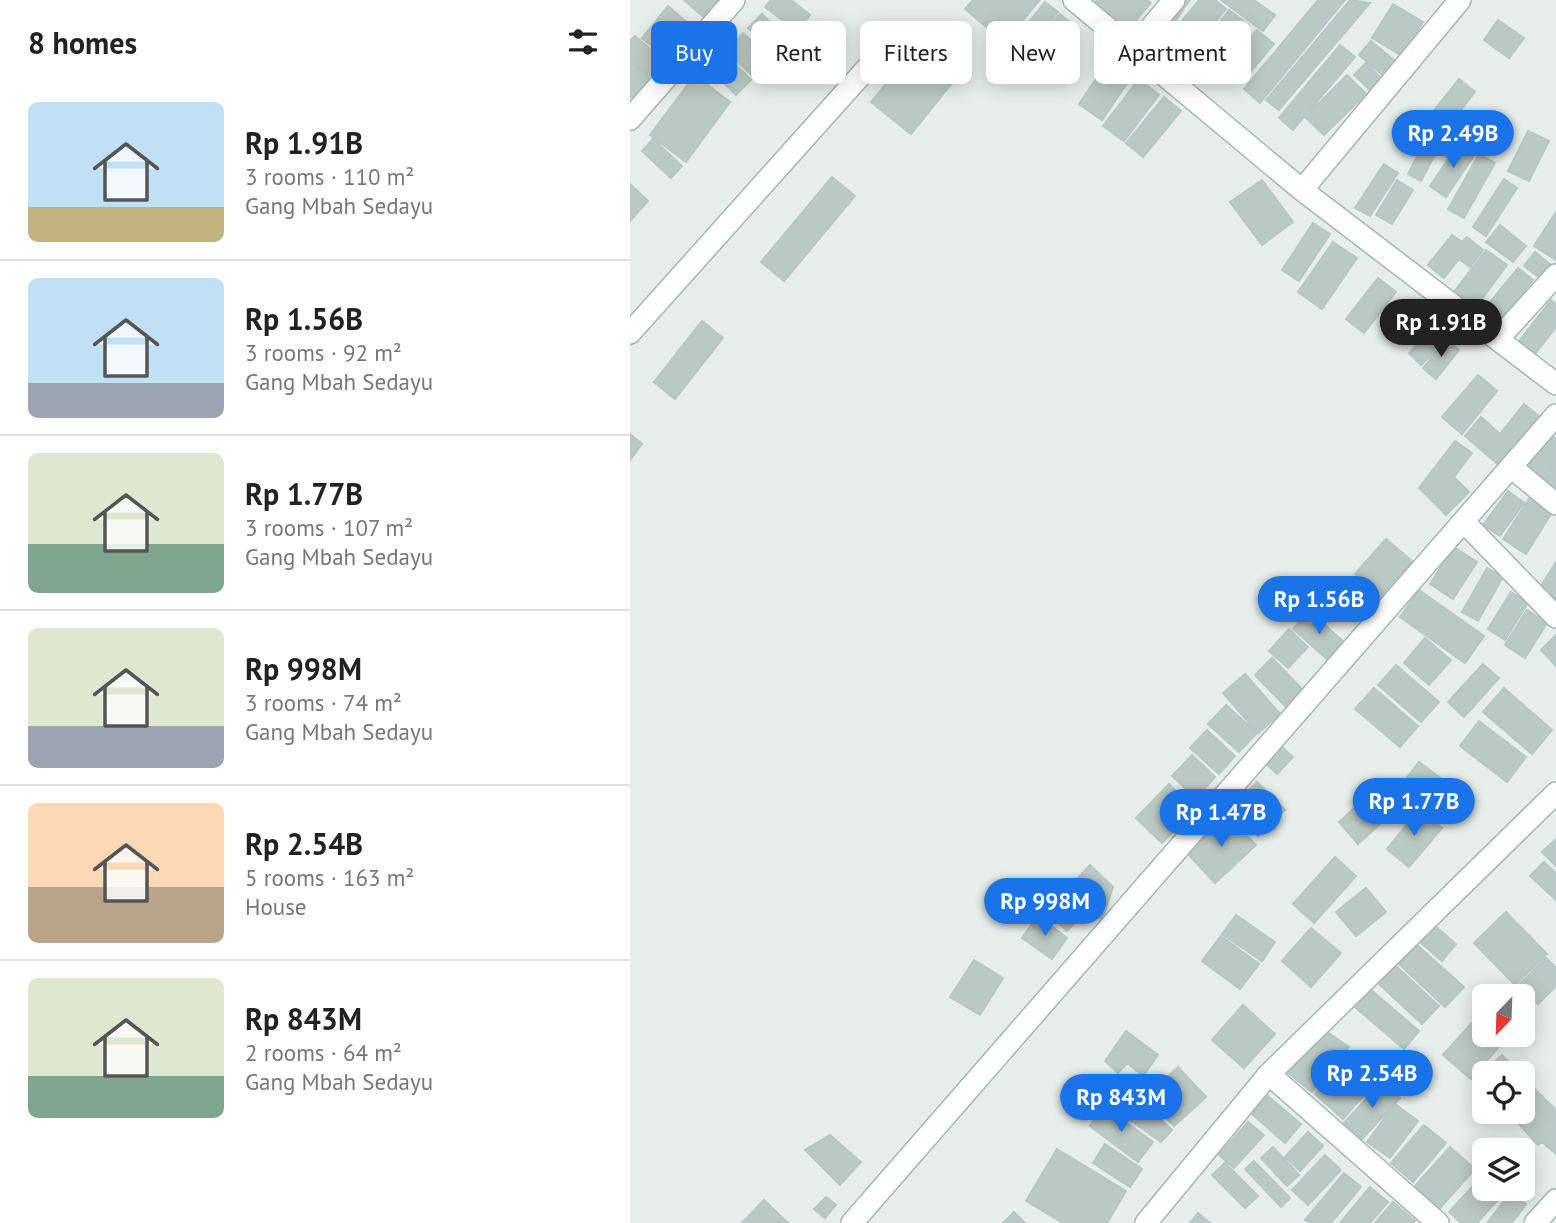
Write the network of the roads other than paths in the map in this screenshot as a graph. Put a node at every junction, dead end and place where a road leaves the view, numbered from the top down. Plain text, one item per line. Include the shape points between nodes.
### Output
1 (734, 0) edge
2 (1074, 0) edge
3 (1174, 0) edge
4 (1460, 0) edge
5 (1098, 21) edge
6 (1156, 21) edge
7 (860, 76) edge
8 (1173, 84) edge
9 (630, 119) edge
10 (1302, 190) junction
11 (1556, 275) edge
12 (630, 332) edge
13 (1498, 340) junction
14 (1556, 384) edge
15 (1556, 415) edge
16 (1511, 467) junction
17 (1556, 504) edge
18 (1464, 522) junction
19 (1556, 617) edge
20 (1556, 793) edge
21 (1269, 1074) junction
22 (1556, 1200) edge
23 (852, 1223) edge
24 (1146, 1223) edge
25 (1438, 1223) edge
26 (1535, 1223) edge

1 - 9 street
2 - 5 street
3 - 6 street
4 - 10 street
7 - 12 street
8 - 10 street
10 - 13 street
11 - 13 street
13 - 14 street
15 - 16 street
16 - 17 street
16 - 18 street
18 - 19 street
18 - 23 street
20 - 21 street
21 - 24 street
21 - 25 street
22 - 26 street

